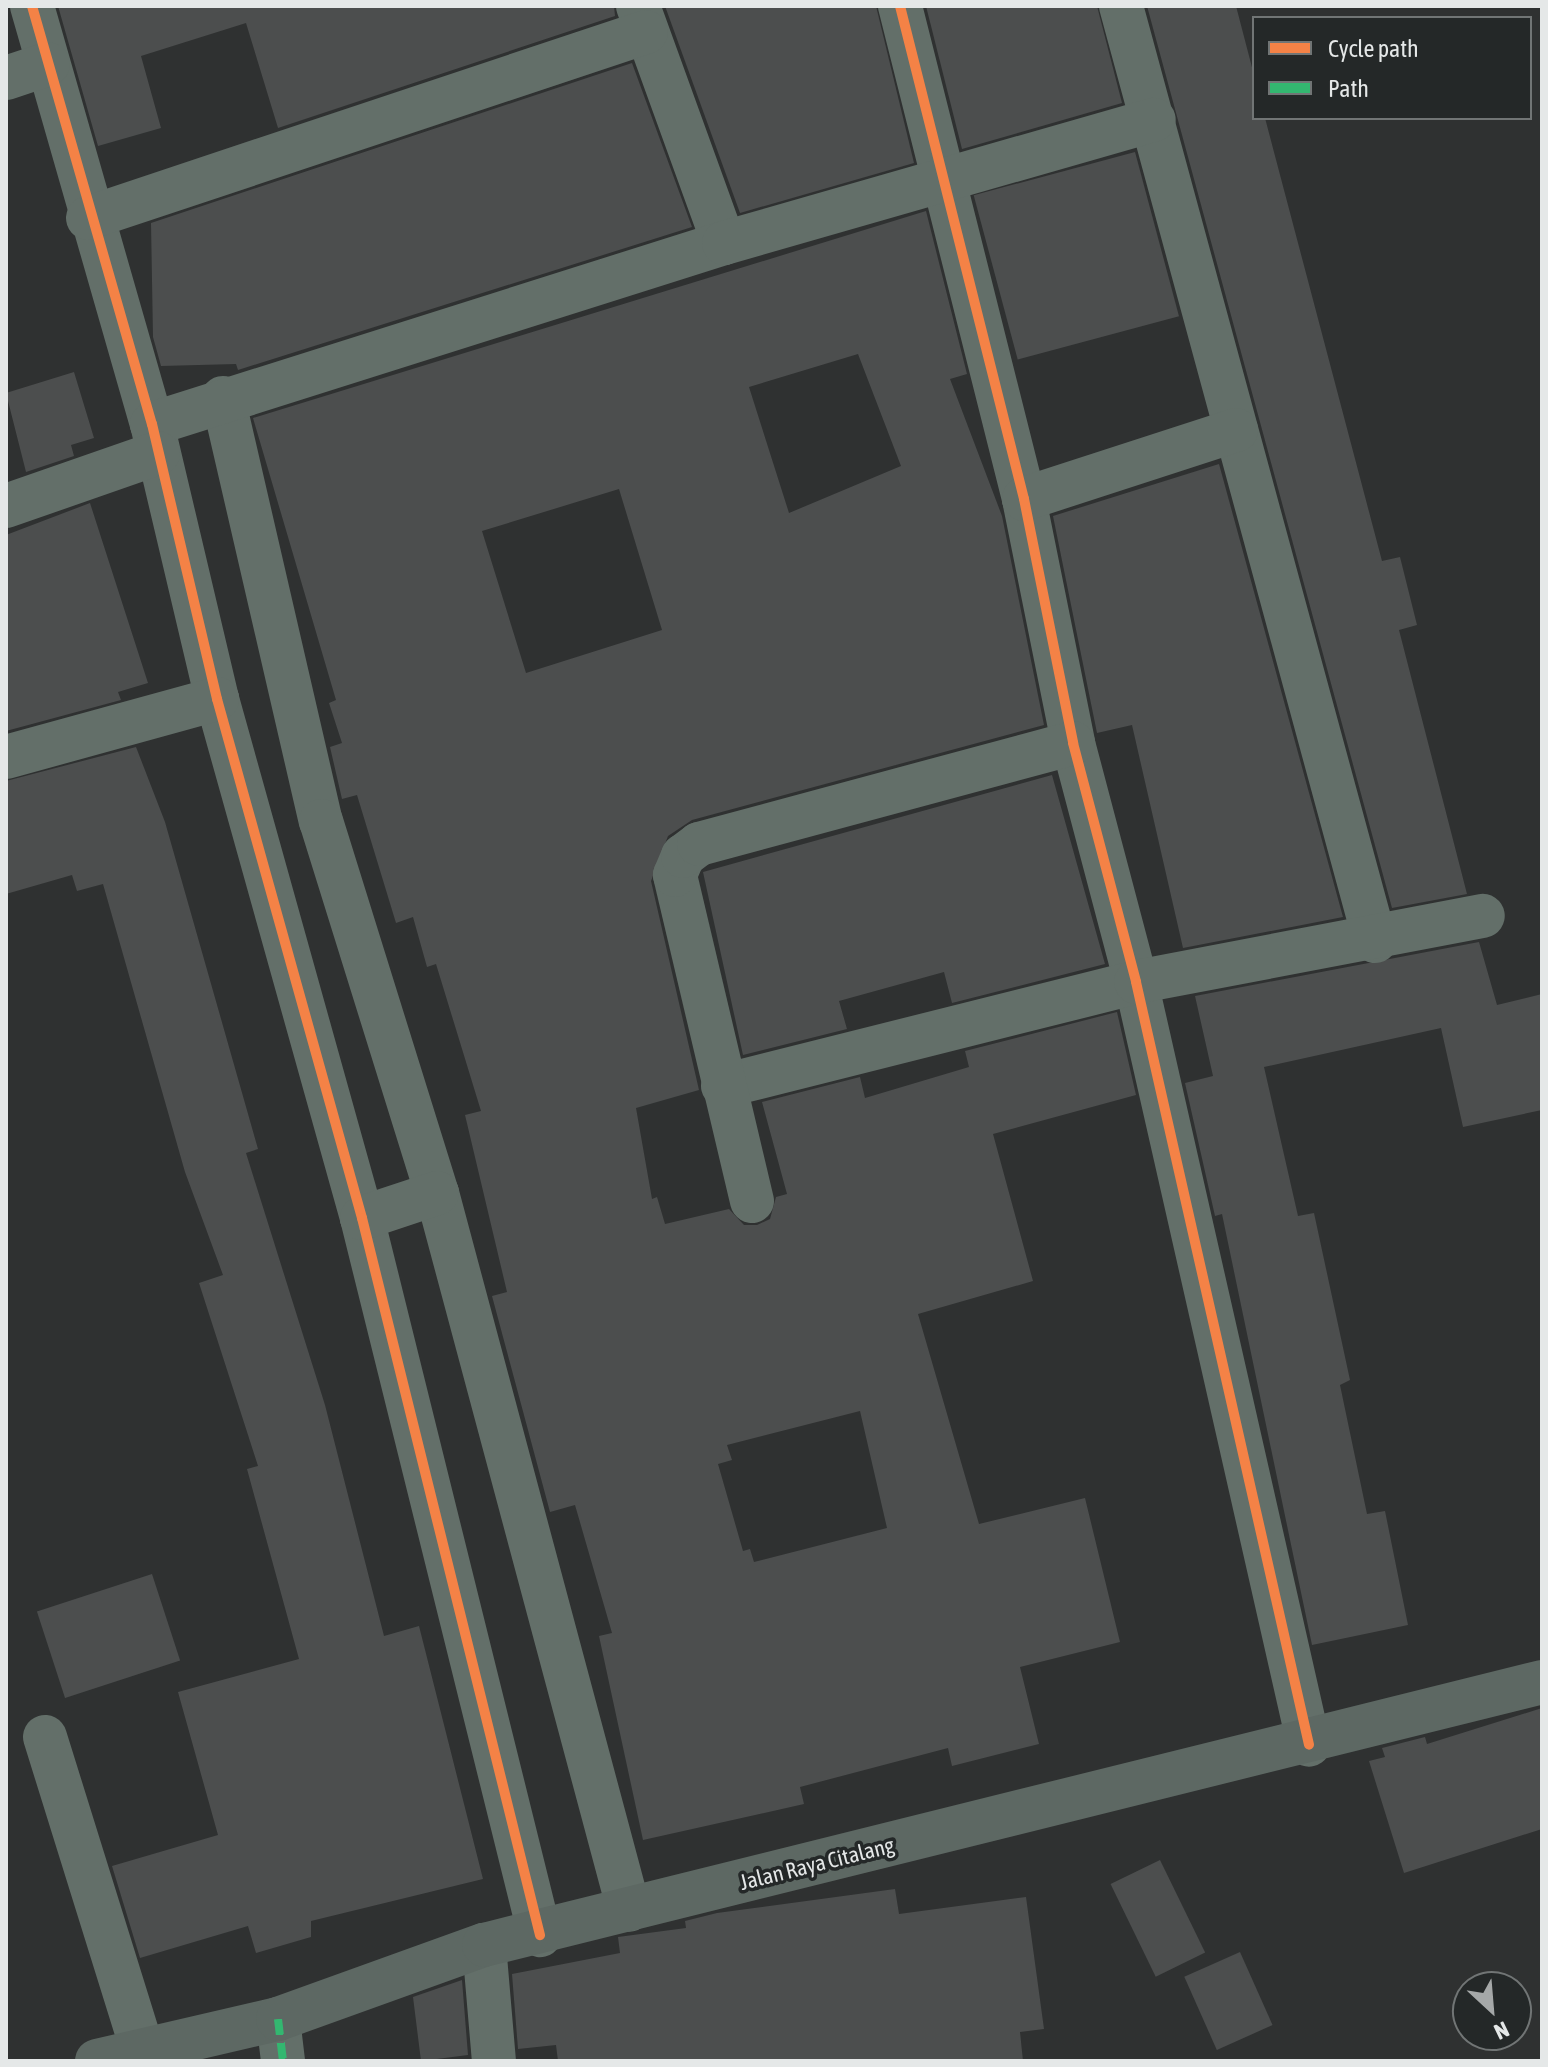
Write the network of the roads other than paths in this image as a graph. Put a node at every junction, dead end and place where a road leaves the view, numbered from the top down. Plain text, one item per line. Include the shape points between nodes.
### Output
1 (32, 6) edge
2 (900, 6) edge
3 (1121, 6) edge
4 (642, 19) edge
5 (48, 64) junction
6 (6, 78) edge
7 (1154, 120) junction
8 (941, 181) junction
9 (88, 218) junction
10 (724, 243) junction
11 (223, 398) junction
12 (1236, 430) junction
13 (155, 439) junction
14 (1024, 499) junction
15 (6, 506) edge
16 (217, 699) junction
17 (1073, 743) junction
18 (6, 757) edge
19 (1483, 916) dead end
20 (1375, 941) junction
21 (1136, 982) junction
22 (723, 1086) junction
23 (437, 1193) junction
24 (752, 1201) dead end
25 (362, 1218) junction
26 (1542, 1682) edge
27 (45, 1737) dead end
28 (1309, 1745) junction
29 (629, 1910) junction
30 (540, 1935) junction
31 (484, 1945) junction
32 (281, 2040) edge
33 (142, 2048) junction
34 (97, 2061) edge
35 (494, 2061) edge

1 - 5 street
2 - 8 street
3 - 7 street
4 - 9 street
4 - 10 street
5 - 6 street
5 - 9 street
7 - 8 street
7 - 12 street
8 - 10 street
8 - 14 street
9 - 13 street
10 - 11 street
11 - 13 street
11 - 23 street via 321,821
12 - 14 street
12 - 20 street
13 - 15 street
13 - 16 street
14 - 17 street
16 - 18 street
16 - 25 street
17 - 21 street
17 - 22 street via 699,844 683,856 675,875
19 - 20 street
20 - 21 street
21 - 22 street
21 - 28 street
22 - 24 street
23 - 25 street
23 - 29 street
25 - 30 street
26 - 28 street, Jalan Raya Citalang
27 - 33 street
28 - 29 street, Jalan Raya Citalang
29 - 30 street, Jalan Raya Citalang
30 - 31 street, Jalan Raya Citalang
31 - 32 street, Jalan Raya Citalang
31 - 35 street
32 - 33 street, Jalan Raya Citalang
33 - 34 street, Jalan Raya Citalang

